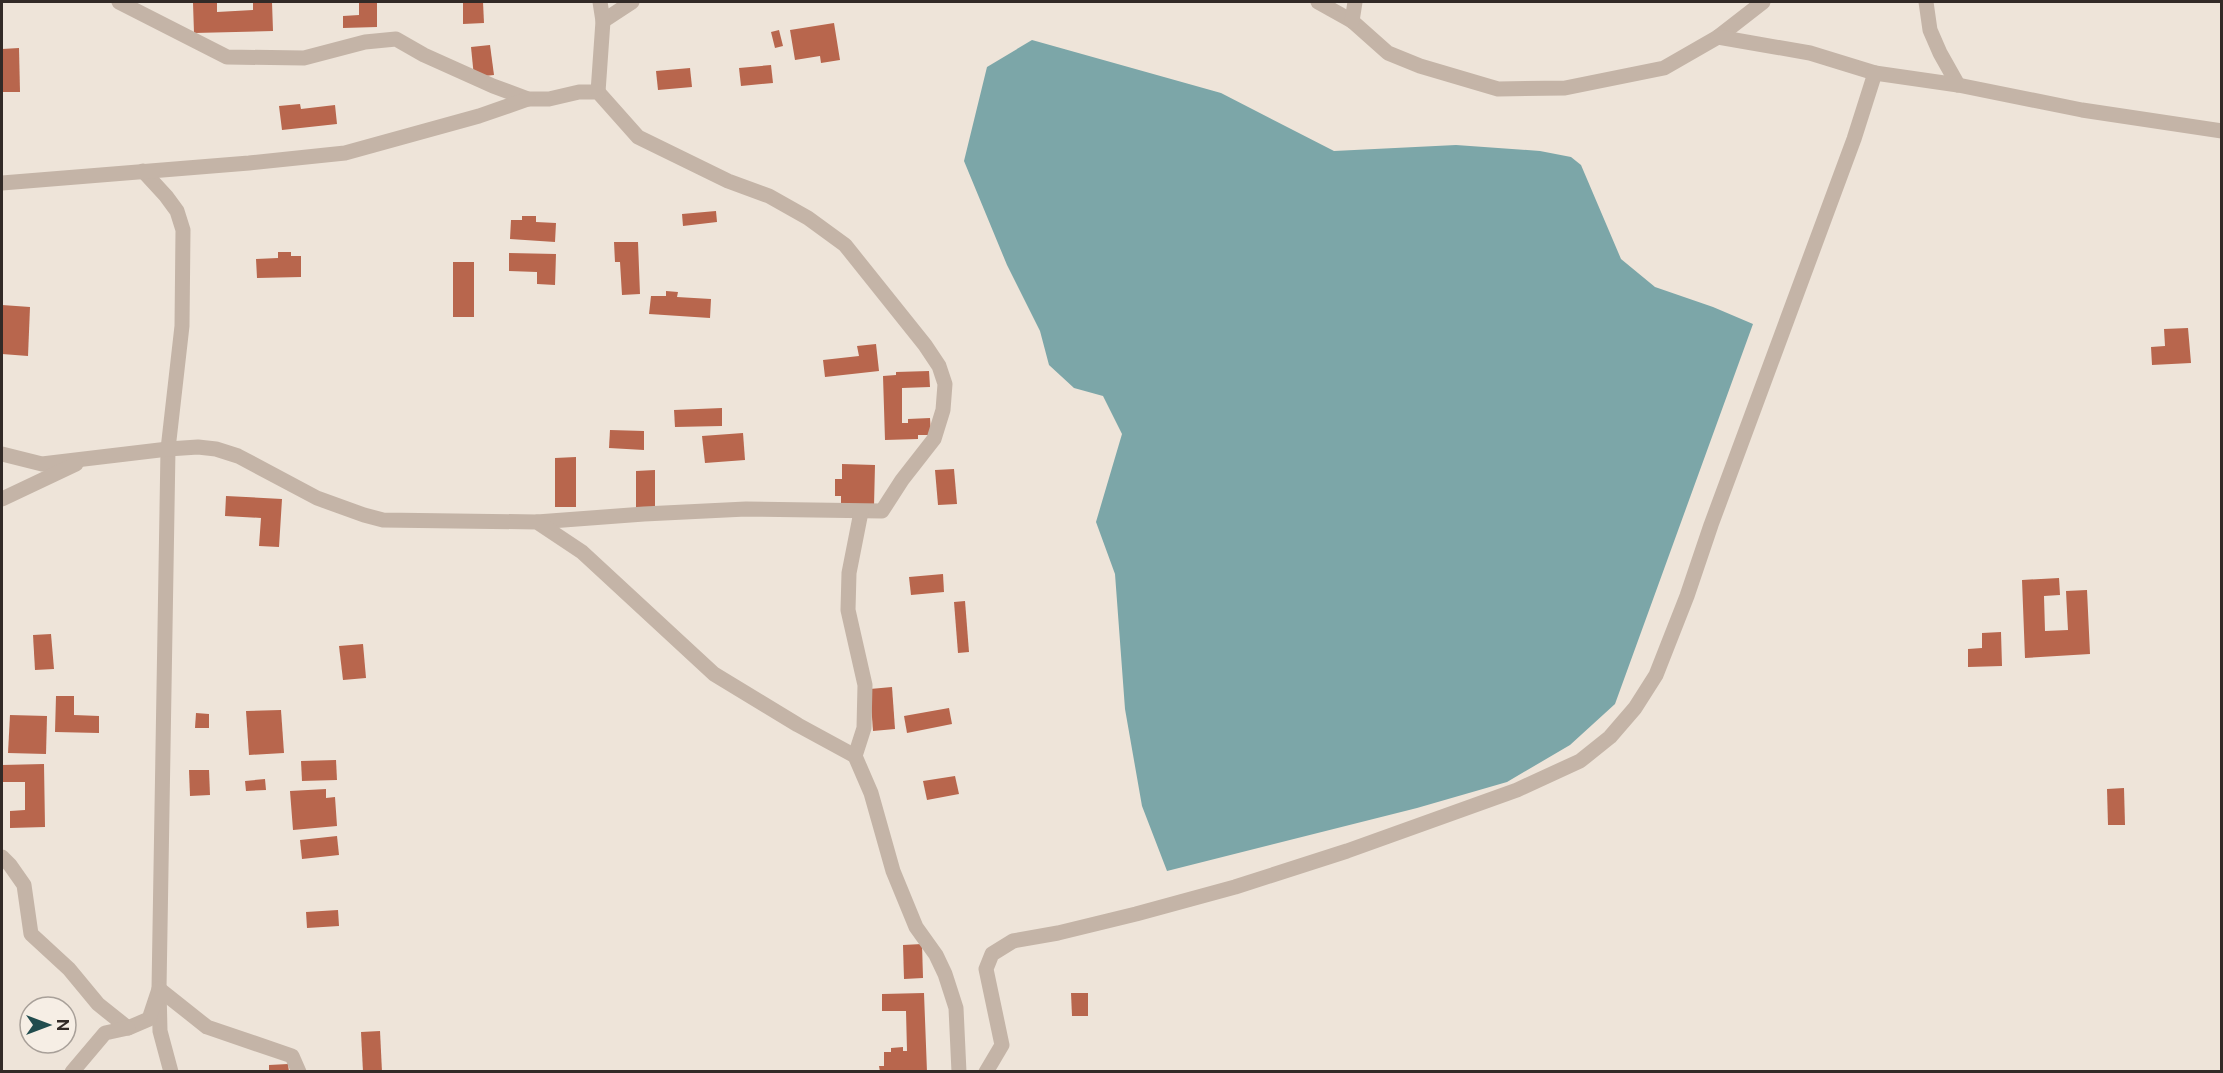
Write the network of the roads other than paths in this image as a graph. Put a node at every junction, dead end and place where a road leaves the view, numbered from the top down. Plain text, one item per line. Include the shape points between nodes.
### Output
1 (119, 2) edge
2 (600, 2) edge
3 (632, 2) edge
4 (1318, 2) edge
5 (1355, 2) edge
6 (1763, 2) edge
7 (1926, 2) edge
8 (603, 21) junction
9 (1352, 21) junction
10 (1718, 37) junction
11 (1875, 73) junction
12 (1959, 85) junction
13 (598, 92) junction
14 (528, 99) junction
15 (2222, 131) edge
16 (143, 171) junction
17 (2, 183) edge
18 (168, 449) junction
19 (2, 454) edge
20 (87, 459) junction
21 (2, 499) edge
22 (861, 512) junction
23 (537, 522) junction
24 (855, 756) junction
25 (2, 857) edge
26 (159, 989) junction
27 (128, 1028) junction
28 (72, 1071) edge
29 (171, 1071) edge
30 (299, 1071) edge
31 (959, 1071) edge
32 (986, 1071) edge

1 - 14 street via 227,57 304,58 365,42 396,39
2 - 8 street
3 - 8 street
4 - 9 street
5 - 9 street
6 - 10 street
7 - 12 street via 1930,30
8 - 13 street
9 - 10 street via 1388,53 1498,89 1565,88 1664,68
10 - 11 street via 1810,52
11 - 12 street
11 - 32 street via 1688,596 1656,675 1610,737 1580,761 1517,790 1347,851 1136,914 1013,941 992,954 986,969 1002,1045
12 - 15 street via 2082,110
13 - 14 street
13 - 22 street via 638,137 728,182 769,196 845,245 939,366 945,384 943,410 934,439 882,511
14 - 16 street via 345,153
16 - 17 street
16 - 18 street via 177,211 183,230 182,326
18 - 20 street
18 - 23 street via 198,447 238,456 317,498 383,520
18 - 26 street
19 - 20 street via 42,464
20 - 21 street
22 - 23 street via 746,509
22 - 24 street via 849,573 848,610 866,685 864,728
23 - 24 street via 582,552 714,674
24 - 31 street via 871,793 893,871 916,927 936,955 956,1008
25 - 27 street via 24,885 31,934 69,969 98,1004
26 - 27 street via 149,1019
26 - 29 street via 160,1031
26 - 30 street via 207,1027 292,1056
27 - 28 street via 105,1033

